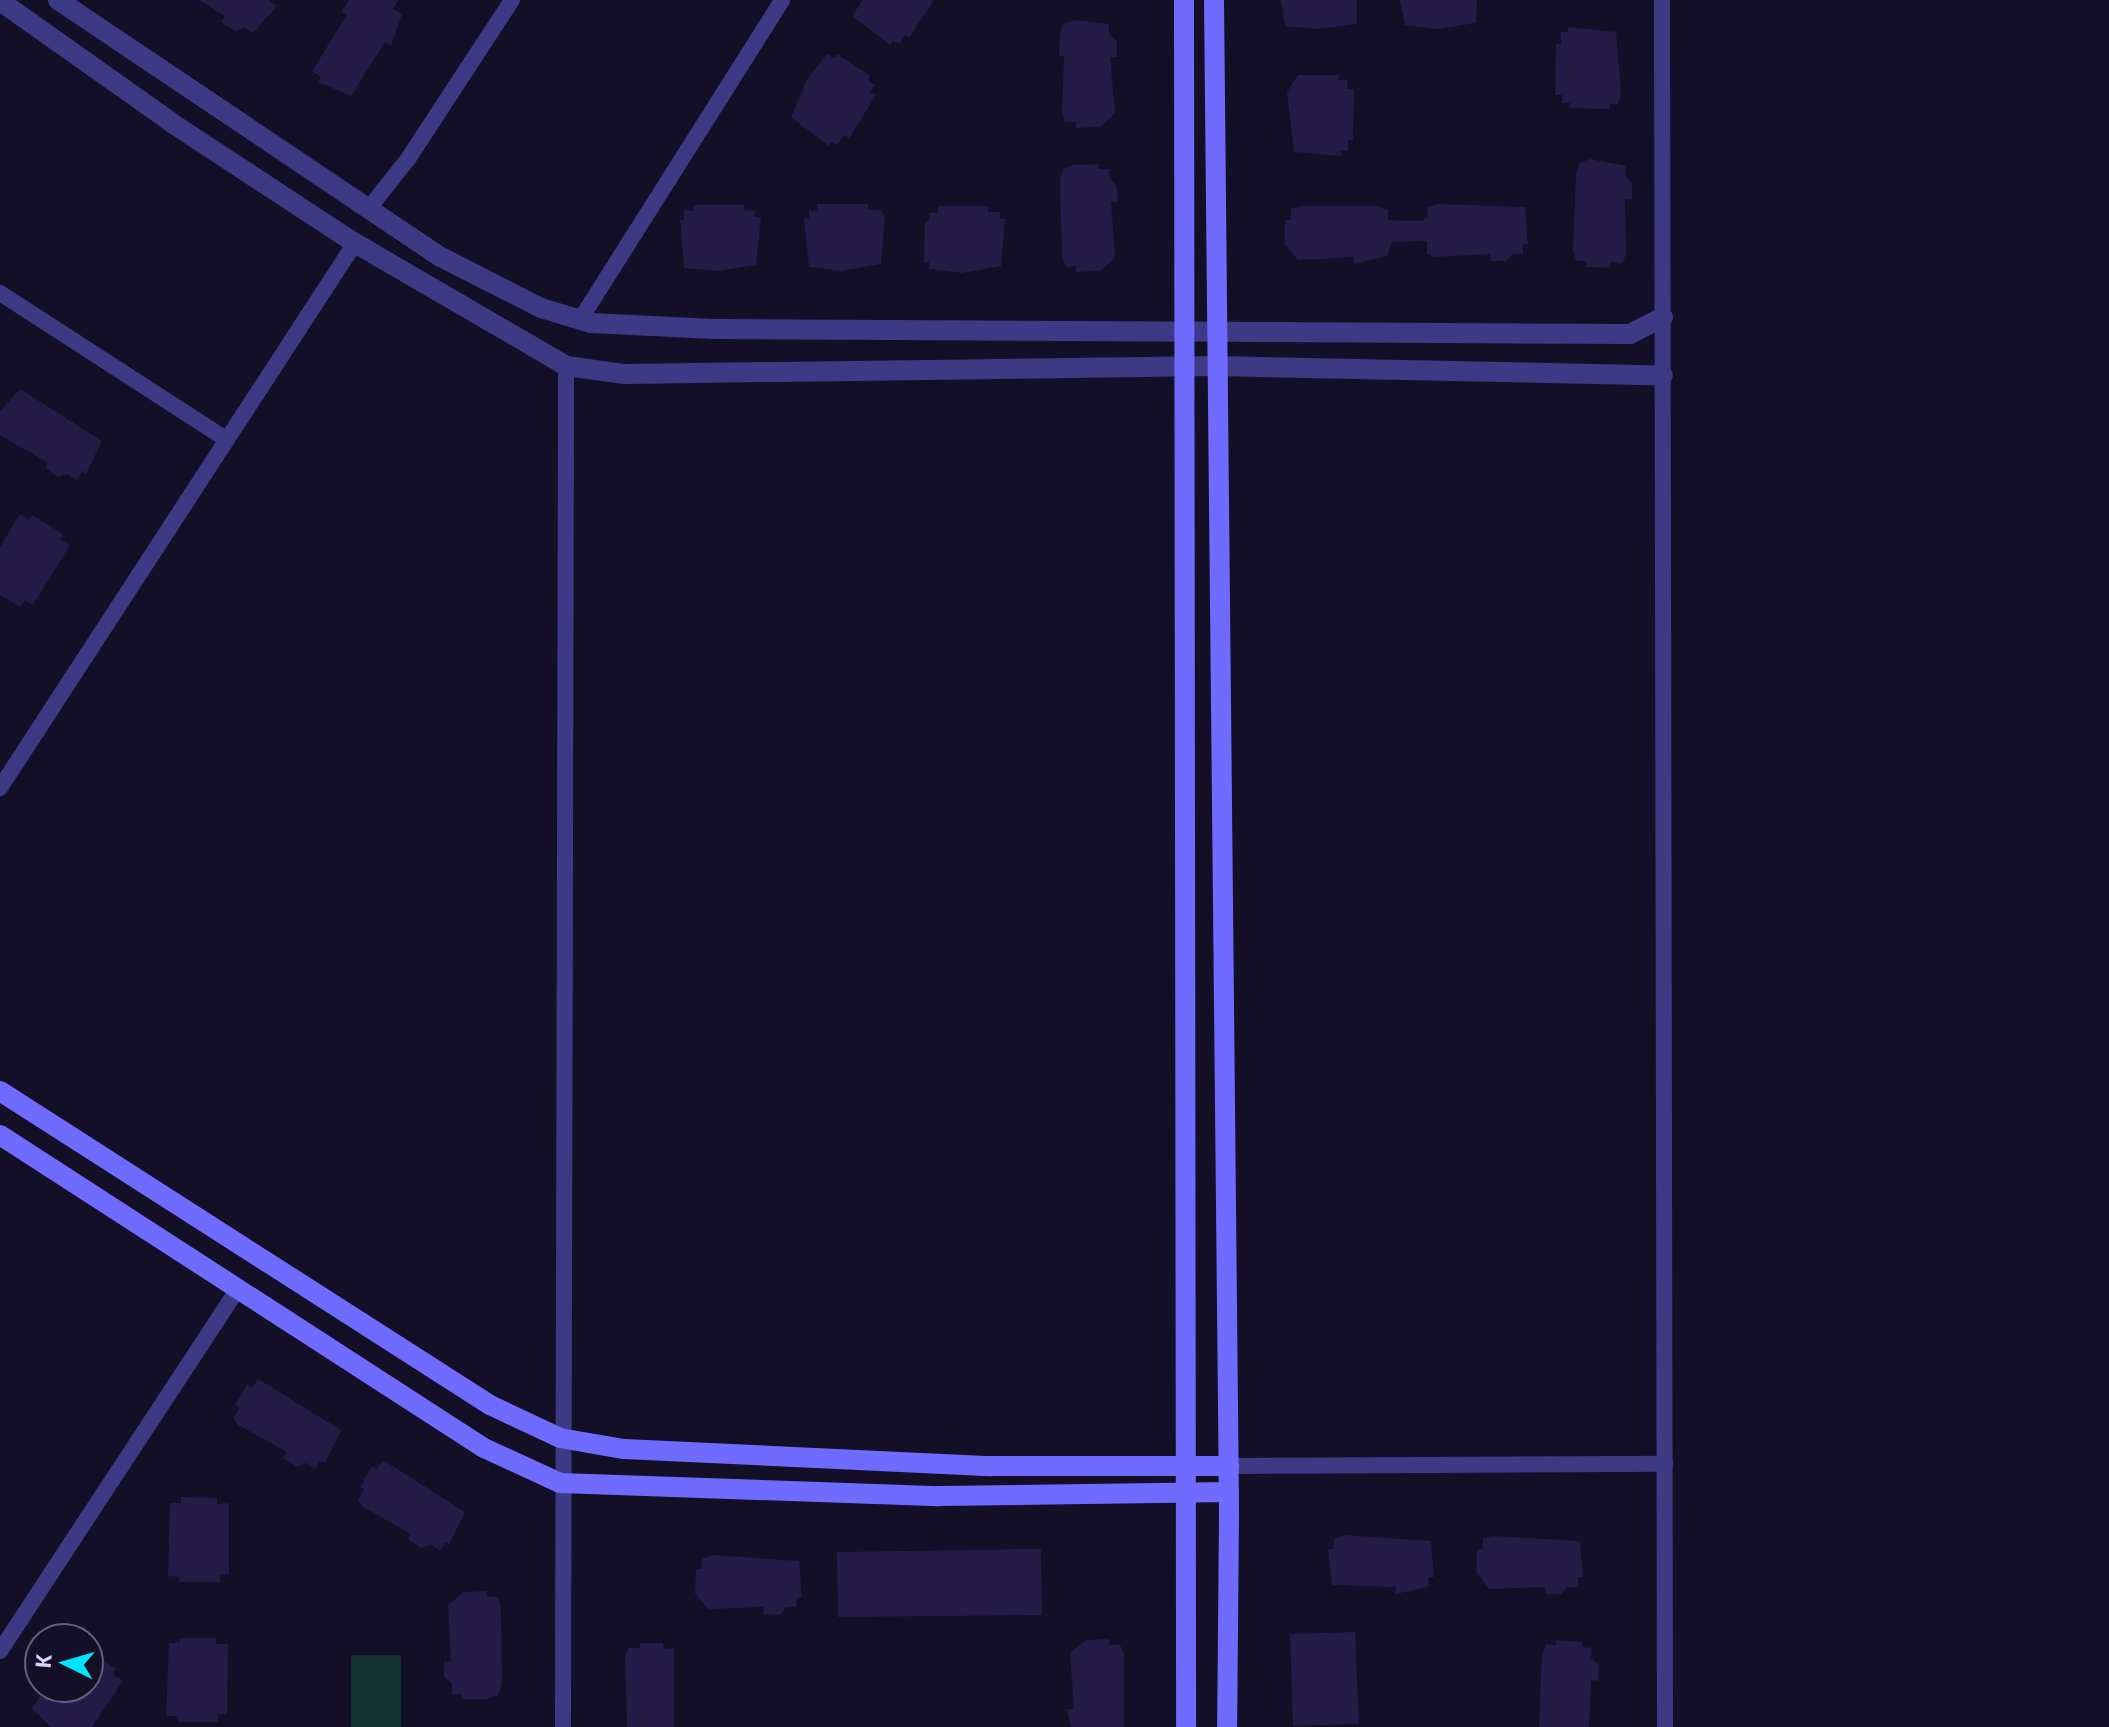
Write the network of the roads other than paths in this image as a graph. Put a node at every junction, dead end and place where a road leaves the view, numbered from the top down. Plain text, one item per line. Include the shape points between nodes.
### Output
1 (58, 0) edge
2 (512, 0) edge
3 (782, 0) edge
4 (1184, 0) edge
5 (1214, 0) edge
6 (1662, 0) edge
7 (0, 1) edge
8 (369, 208) junction
9 (355, 243) junction
10 (0, 293) edge
11 (1663, 317) junction
12 (580, 320) junction
13 (1186, 329) junction
14 (1215, 332) junction
15 (566, 366) junction
16 (1215, 366) junction
17 (1186, 368) junction
18 (1663, 375) junction
19 (224, 438) junction
20 (0, 788) edge
21 (0, 1091) edge
22 (0, 1135) edge
23 (239, 1287) junction
24 (560, 1438) junction
25 (1188, 1464) junction
26 (1665, 1464) junction
27 (1229, 1466) junction
28 (560, 1483) junction
29 (1229, 1492) junction
30 (1188, 1494) junction
31 (0, 1651) edge
32 (563, 1727) edge
33 (1186, 1727) edge
34 (1227, 1727) edge
35 (1665, 1727) edge

1 - 8 street
2 - 8 street via 408,159
3 - 12 street
4 - 13 main road
5 - 14 main road
6 - 11 street
7 - 9 street
8 - 12 street via 441,257 541,308
9 - 15 street
9 - 19 street
10 - 19 street
11 - 14 street via 1630,334
11 - 18 street
12 - 13 street via 714,329
13 - 14 street
13 - 17 main road
14 - 16 main road
15 - 17 street via 625,374
15 - 24 street
16 - 17 street
16 - 18 street
16 - 27 main road
17 - 25 main road
18 - 26 street
19 - 20 street
21 - 24 main road via 490,1405
22 - 23 main road
23 - 28 main road via 484,1448
23 - 31 street
24 - 25 main road via 624,1449 991,1466
24 - 28 street
25 - 27 main road
25 - 30 main road
26 - 27 street
26 - 35 street
27 - 29 main road
28 - 30 main road via 939,1496
28 - 32 street
29 - 30 main road
29 - 34 main road
30 - 33 main road

